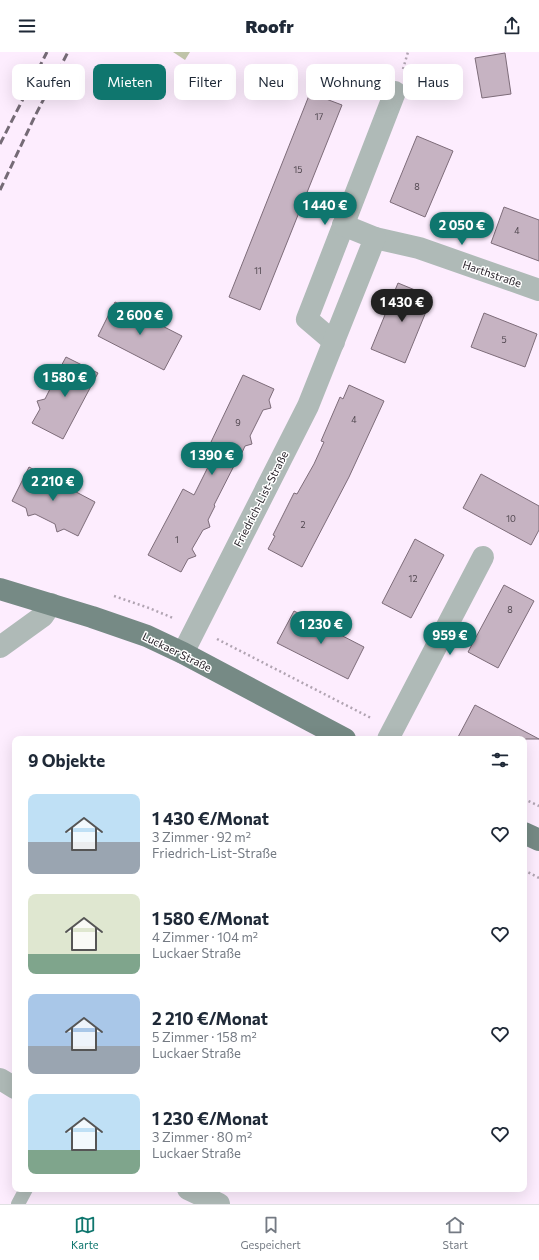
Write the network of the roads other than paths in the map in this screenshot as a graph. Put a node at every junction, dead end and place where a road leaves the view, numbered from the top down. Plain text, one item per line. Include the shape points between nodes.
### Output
1 (392, 100) edge
2 (343, 225) junction
3 (376, 238) junction
4 (539, 290) edge
5 (334, 342) junction
6 (482, 557) dead end
7 (0, 589) edge
8 (51, 604) junction
9 (0, 647) edge
10 (183, 653) junction
11 (390, 734) edge
12 (339, 736) edge
13 (527, 834) edge
14 (539, 840) edge
15 (0, 1079) edge
16 (12, 1086) edge
17 (194, 1192) edge
18 (219, 1204) edge

1 - 2 street
2 - 3 street
2 - 5 street via 307,319
3 - 4 street, Harthstraße via 419,248
3 - 5 street, Friedrich-List-Straße
5 - 10 street, Friedrich-List-Straße via 308,406
6 - 11 street
7 - 8 main road, Luckaer Straße
8 - 9 street via 43,616
8 - 10 main road, Luckaer Straße via 147,636
10 - 12 main road, Luckaer Straße
13 - 14 main road
15 - 16 street
17 - 18 street

